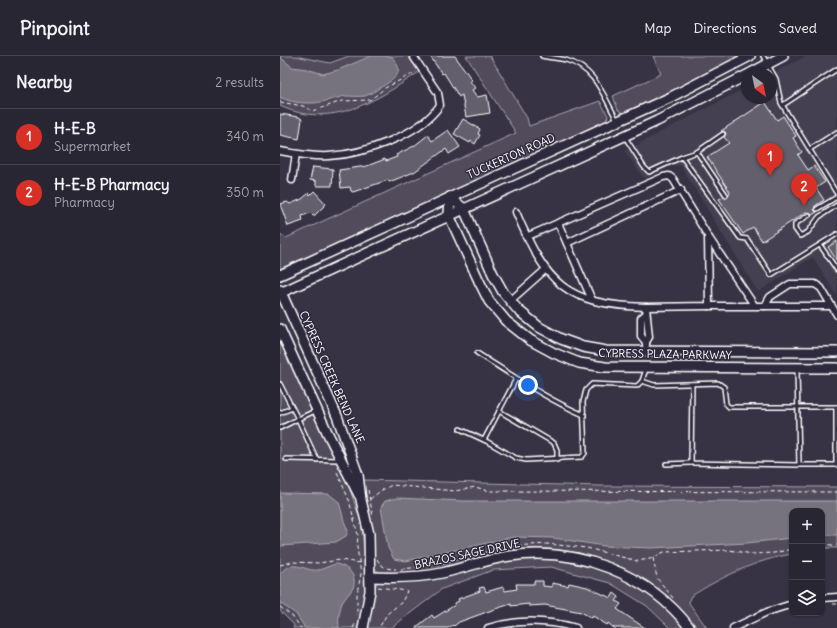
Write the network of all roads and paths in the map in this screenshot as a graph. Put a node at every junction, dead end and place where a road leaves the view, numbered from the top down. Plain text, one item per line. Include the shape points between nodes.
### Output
1 (413, 56) edge
2 (542, 56) edge
3 (750, 56) edge
4 (783, 56) edge
5 (765, 60) edge
6 (756, 68) edge
7 (422, 69) junction
8 (837, 69) edge
9 (741, 79) edge
10 (280, 102) edge
11 (783, 105) junction
12 (618, 122) junction
13 (837, 132) edge
14 (624, 134) junction
15 (723, 134) dead end
16 (810, 149) junction
17 (280, 151) edge
18 (697, 152) junction
19 (296, 154) junction
20 (682, 157) junction
21 (292, 180) dead end
22 (681, 190) junction
23 (726, 195) dead end
24 (837, 196) edge
25 (450, 197) junction
26 (837, 205) edge
27 (464, 209) junction
28 (817, 210) dead end
29 (516, 212) dead end
30 (449, 215) junction
31 (809, 215) dead end
32 (558, 223) junction
33 (837, 234) edge
34 (708, 236) junction
35 (526, 237) junction
36 (566, 243) junction
37 (820, 245) junction
38 (545, 270) junction
39 (837, 270) edge
40 (280, 275) edge
41 (280, 291) edge
42 (592, 300) junction
43 (510, 301) junction
44 (754, 305) junction
45 (709, 306) junction
46 (765, 306) junction
47 (831, 306) junction
48 (646, 307) junction
49 (497, 310) junction
50 (837, 315) edge
51 (280, 330) edge
52 (646, 346) junction
53 (837, 352) edge
54 (477, 353) dead end
55 (646, 367) junction
56 (797, 368) junction
57 (837, 368) edge
58 (516, 379) junction
59 (642, 380) junction
60 (280, 384) edge
61 (692, 384) junction
62 (797, 406) junction
63 (837, 407) edge
64 (292, 408) junction
65 (317, 410) junction
66 (499, 411) junction
67 (280, 414) edge
68 (584, 415) junction
69 (298, 419) junction
70 (280, 428) edge
71 (460, 429) dead end
72 (484, 440) junction
73 (286, 459) dead end
74 (317, 460) junction
75 (340, 460) junction
76 (557, 460) junction
77 (691, 463) junction
78 (666, 464) dead end
79 (799, 465) junction
80 (836, 465) edge
81 (337, 472) dead end
82 (837, 492) edge
83 (366, 500) junction
84 (825, 545) edge
85 (837, 545) edge
86 (652, 558) dead end
87 (360, 563) junction
88 (280, 566) edge
89 (370, 577) junction
90 (377, 587) dead end
91 (837, 597) edge
92 (825, 598) edge
93 (677, 602) dead end
94 (789, 605) edge
95 (280, 607) edge
96 (300, 628) edge
97 (353, 628) edge
98 (363, 628) edge
99 (380, 628) edge
100 (488, 628) edge
101 (576, 628) edge
102 (690, 628) edge
103 (733, 628) edge

1 - 7 street
2 - 12 lane via 573,63 591,75 601,88
3 - 12 street, TUCKERTON ROAD
4 - 5 street
5 - 6 street
5 - 11 lane via 776,79
7 - 10 path via 385,88 370,100 342,101 313,111 303,106
7 - 19 street via 438,93 440,105 433,115 402,135 369,150 328,156
8 - 11 lane
9 - 14 street
11 - 16 lane
12 - 14 street
12 - 25 street, TUCKERTON ROAD
13 - 16 lane
14 - 20 lane via 649,172
14 - 27 street
15 - 18 lane
16 - 24 lane
17 - 19 street
18 - 20 lane
18 - 23 lane
19 - 21 street
20 - 37 lane via 740,238 747,239 771,275
22 - 32 street via 673,178 663,177
22 - 34 street
22 - 36 street
24 - 28 lane
25 - 27 street, CYPRESS PLAZA PARKWAY
25 - 30 street, CYPRESS PLAZA PARKWAY
25 - 40 street, TUCKERTON ROAD
26 - 31 lane via 819,217 808,232 800,236 795,224
27 - 30 street
27 - 43 street, CYPRESS PLAZA PARKWAY via 493,274
29 - 35 street
30 - 41 street
30 - 49 street, CYPRESS PLAZA PARKWAY via 479,281
32 - 35 street
32 - 36 street
33 - 37 lane
34 - 44 street
34 - 45 street
35 - 38 street
36 - 42 street
37 - 39 lane
38 - 42 street via 571,293
38 - 43 street
41 - 83 street, CYPRESS CREEK BEND LANE via 345,434
42 - 48 street via 618,306
43 - 49 street
43 - 52 street, CYPRESS PLAZA PARKWAY via 539,327 578,345 606,351
44 - 45 street
44 - 46 street
45 - 48 street
46 - 47 street
46 - 47 street via 770,296 790,284 815,284 821,288
47 - 50 street
48 - 52 street via 649,337
49 - 55 street, CYPRESS PLAZA PARKWAY via 506,321 530,340 579,363 605,367
51 - 65 street, CYPRESS CREEK BEND LANE
52 - 53 street, CYPRESS PLAZA PARKWAY
52 - 55 street
54 - 58 lane
55 - 56 street, CYPRESS PLAZA PARKWAY
55 - 59 lane
56 - 57 street, CYPRESS PLAZA PARKWAY
56 - 62 lane
58 - 66 lane
58 - 68 lane
59 - 61 lane via 654,385
59 - 68 lane via 637,386 592,384 586,390 583,402
60 - 64 lane
61 - 62 lane via 718,383 724,387 726,404 729,406
61 - 77 lane
62 - 63 lane
62 - 79 lane
63 - 80 lane
64 - 67 lane
64 - 69 lane
65 - 69 lane
65 - 75 street, CYPRESS CREEK BEND LANE
66 - 72 lane
66 - 76 lane via 554,443
68 - 76 lane via 586,453 582,457
69 - 70 lane
69 - 74 lane
71 - 72 lane
72 - 76 lane via 516,458
73 - 74 lane
74 - 75 lane
75 - 83 street, CYPRESS CREEK BEND LANE
77 - 78 lane
77 - 79 lane
79 - 80 lane
81 - 87 path via 346,491 356,526
82 - 83 path via 490,491 475,487 455,491 392,485
83 - 89 street, CYPRESS CREEK BEND LANE
84 - 85 path
86 - 93 path via 657,578
87 - 88 path via 340,560 319,564 292,562
87 - 97 path via 357,616
89 - 98 street, CYPRESS CREEK BEND LANE via 370,592
89 - 102 street, BRAZOS SAGE DRIVE via 424,576 444,573 491,559 533,553 571,556 602,564 650,590 676,611
90 - 99 path via 407,591 402,602 387,614
91 - 92 street
94 - 103 street
95 - 96 path via 293,617
100 - 101 street via 504,623 528,621 551,622

